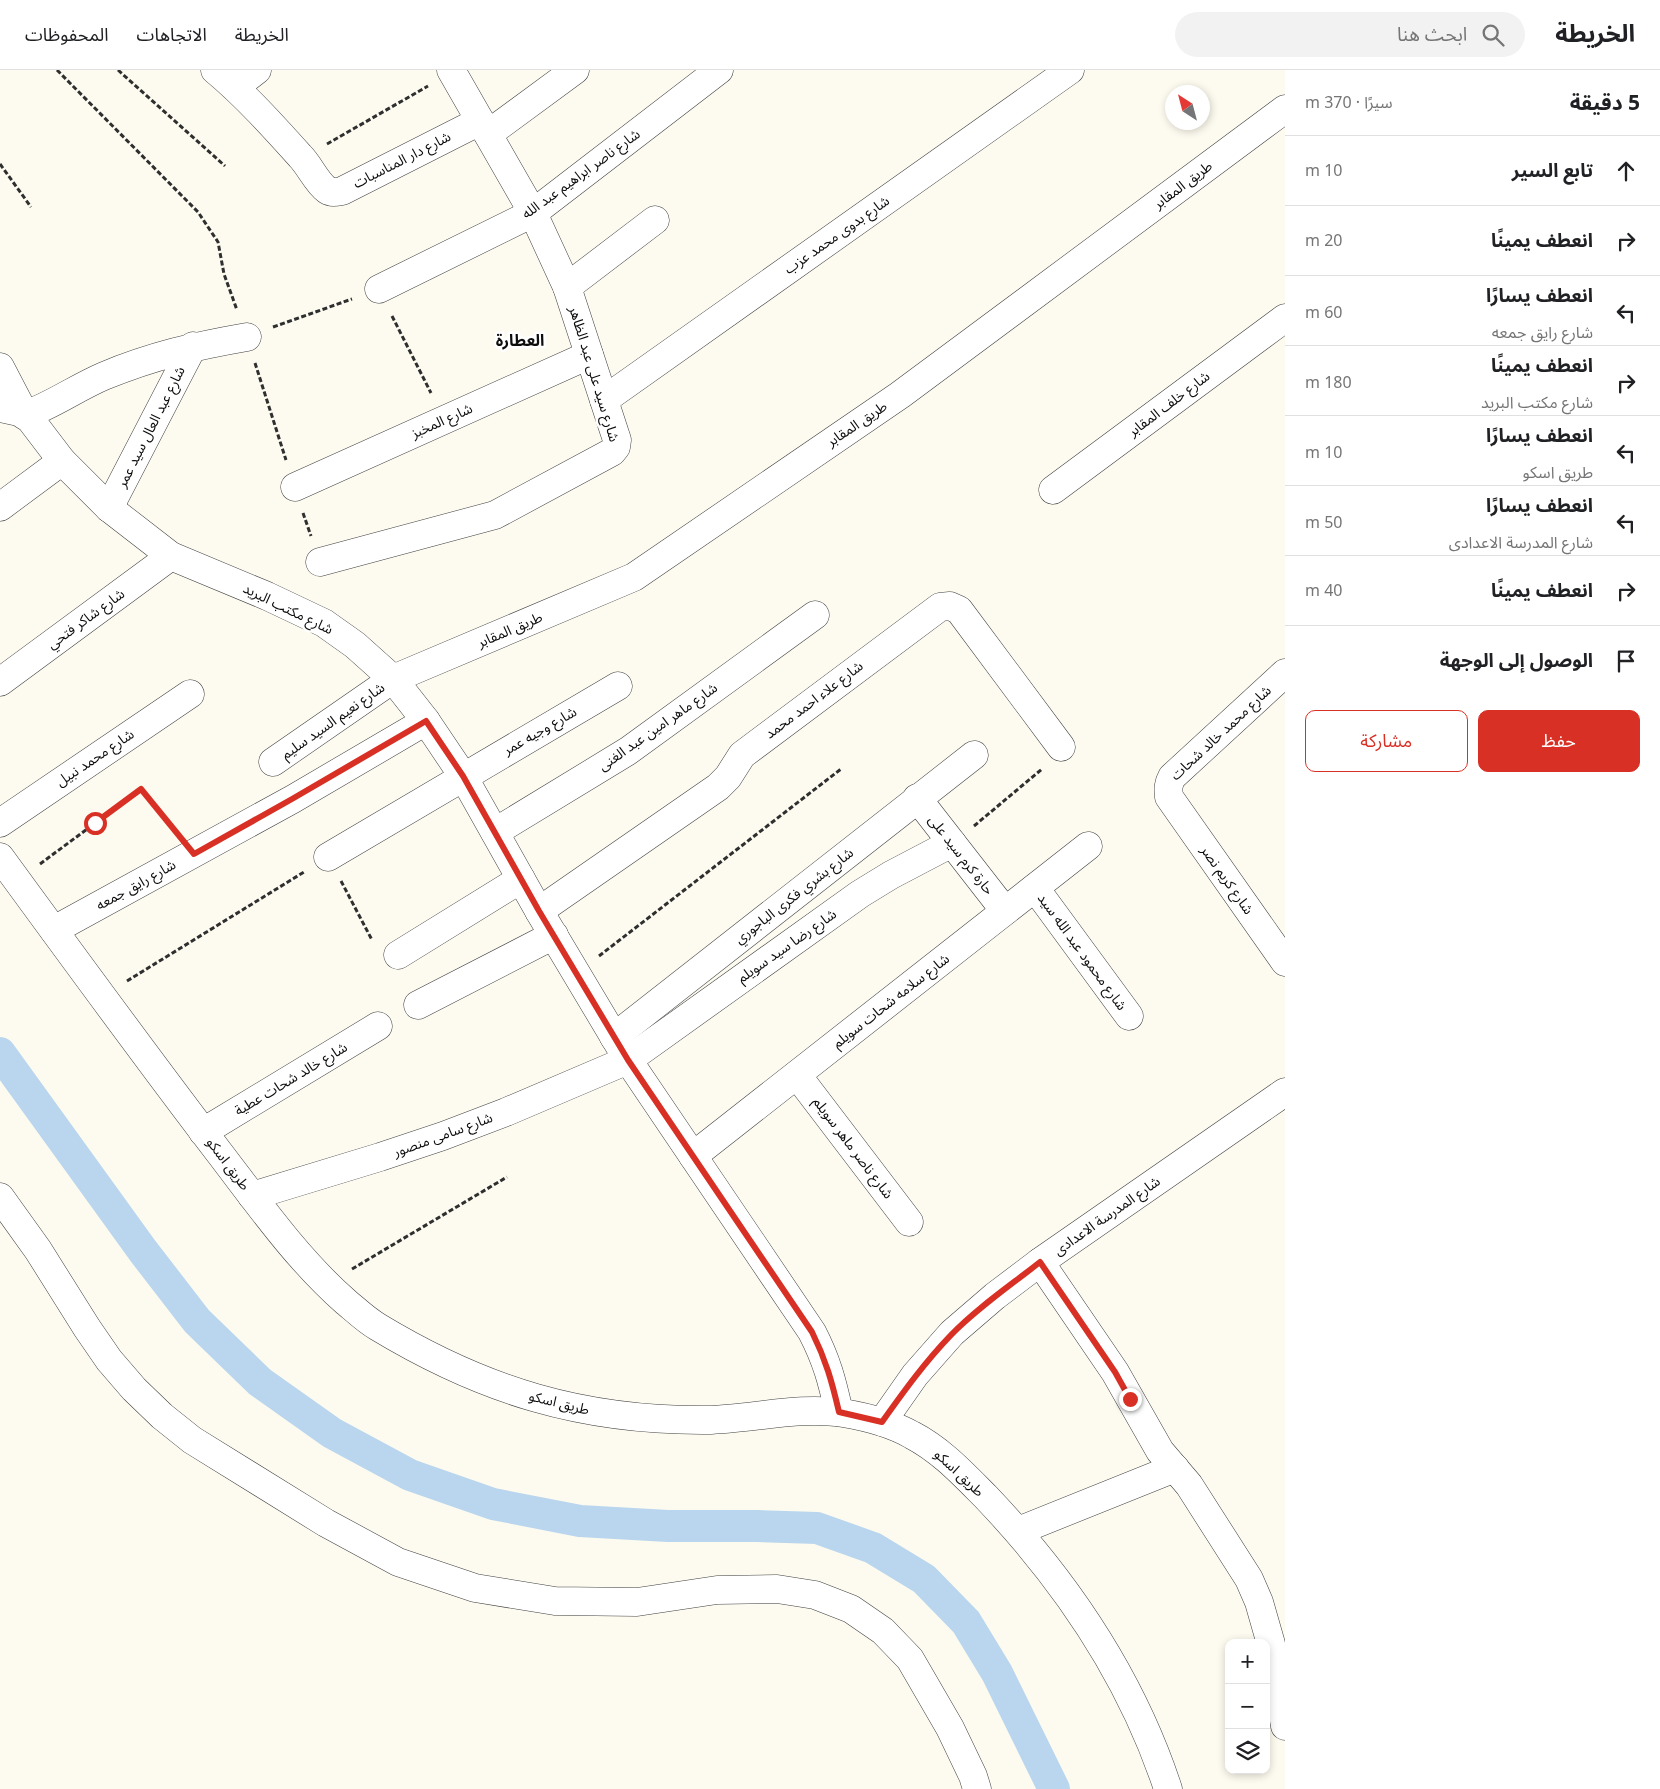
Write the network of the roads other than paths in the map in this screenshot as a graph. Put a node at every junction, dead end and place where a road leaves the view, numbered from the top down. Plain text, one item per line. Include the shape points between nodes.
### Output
1 (257, 70) edge
2 (576, 70) edge
3 (719, 70) edge
4 (1070, 70) edge
5 (453, 71) edge
6 (225, 78) edge
7 (1285, 109) edge
8 (484, 127) junction
9 (533, 213) junction
10 (656, 220) dead end
11 (567, 287) junction
12 (379, 289) road end
13 (1285, 318) edge
14 (247, 337) road end
15 (194, 346) junction
16 (589, 355) junction
17 (0, 367) edge
18 (604, 400) junction
19 (12, 411) edge
20 (62, 461) junction
21 (295, 487) road end
22 (1053, 490) dead end
23 (0, 507) edge
24 (109, 508) junction
25 (172, 556) junction
26 (320, 562) road end
27 (816, 615) dead end
28 (1285, 674) edge
29 (392, 679) junction
30 (0, 682) edge
31 (618, 686) dead end
32 (190, 694) dead end
33 (426, 721) junction
34 (1061, 747) road end
35 (974, 755) dead end
36 (273, 762) dead end
37 (463, 776) junction
38 (917, 798) junction
39 (1169, 798) joint
40 (0, 822) edge
41 (495, 832) junction
42 (952, 843) junction
43 (1088, 846) dead end
44 (0, 857) edge
45 (328, 857) road end
46 (521, 879) junction
47 (1035, 888) junction
48 (539, 911) junction
49 (1005, 911) junction
50 (54, 930) junction
51 (554, 935) junction
52 (398, 955) road end
53 (1285, 962) edge
54 (418, 1005) dead end
55 (1129, 1016) dead end
56 (378, 1026) dead end
57 (614, 1037) junction
58 (628, 1060) junction
59 (797, 1075) junction
60 (1285, 1092) edge
61 (203, 1132) junction
62 (693, 1156) junction
63 (252, 1196) junction
64 (0, 1197) edge
65 (908, 1222) dead end
66 (1040, 1262) junction
67 (839, 1412) junction
68 (882, 1422) junction
69 (1175, 1468) junction
70 (1018, 1531) junction
71 (1285, 1726) edge
72 (977, 1789) edge
73 (1168, 1789) edge

1 - 6 street
2 - 8 street, شارع دار المناسبات
3 - 9 street, شارع ناصر ابراهيم عبد الله
4 - 18 street, شارع بدوى محمد عزب
5 - 8 street, شارع سيد على عبد الظاهر
6 - 8 street, شارع دار المناسبات via 302,158 324,186 334,192
7 - 29 street, طريق المقابر via 900,394 634,577
8 - 9 street, شارع سيد على عبد الظاهر
9 - 11 street, شارع سيد على عبد الظاهر
9 - 12 street, شارع ناصر ابراهيم عبد الله
10 - 11 street
11 - 16 street, شارع سيد على عبد الظاهر
13 - 22 street, شارع خلف المقابر
14 - 15 street
15 - 19 street via 144,360 102,377 43,408
15 - 24 street, شارع عبد العال سيد عمر
16 - 18 street, شارع سيد على عبد الظاهر
16 - 21 street, شارع المخبز
17 - 19 street, شارع مكتب البريد
18 - 26 street, شارع سيد على عبد الظاهر via 617,440 612,452 495,514
19 - 20 street, شارع مكتب البريد via 35,424
20 - 23 street
20 - 24 street, شارع مكتب البريد
24 - 25 street, شارع مكتب البريد
25 - 29 street, شارع مكتب البريد via 324,623 356,645
25 - 30 street, شارع شاكر فتحي
27 - 41 street, شارع ماهر امين عبد الغنى via 628,751
28 - 39 street, شارع محمد خالد شحات via 1172,777 1168,783
29 - 33 street, شارع مكتب البريد
29 - 36 street, شارع نعيم السيد سليم
31 - 37 street, شارع وجيه عمر
32 - 40 street, شارع محمد نبيل
33 - 37 street, شارع مكتب البريد
33 - 50 street, شارع رايق جمعه
34 - 48 street, شارع علاء احمد محمد via 959,610 950,606 940,607 749,749 718,787
35 - 38 street, شارع بشري فكرى الباجوري
37 - 41 street, شارع مكتب البريد
37 - 45 street, شارع وجيه عمر
38 - 42 street, حارة كرم سيد على
38 - 57 street, شارع بشري فكرى الباجوري
39 - 53 street, شارع كريم نصر
41 - 46 street, شارع مكتب البريد
42 - 49 street, حارة كرم سيد على
42 - 58 street, شارع رضا سيد سويلم via 860,894
43 - 47 street, شارع سلامه شحات سويلم
44 - 50 street, طريق اسكو
46 - 48 street, شارع مكتب البريد
46 - 52 street
47 - 49 street, شارع سلامه شحات سويلم
47 - 55 street, شارع محمود عبد الله سيد
48 - 51 street, شارع مكتب البريد
49 - 59 street, شارع سلامه شحات سويلم
50 - 61 street, طريق اسكو
51 - 54 street
51 - 57 street, شارع مكتب البريد
56 - 61 street, شارع خالد شحات عطية
57 - 58 street, شارع مكتب البريد
58 - 62 street, شارع مكتب البريد
58 - 63 street, شارع سامى منصور via 443,1136
59 - 62 street, شارع سلامه شحات سويلم
59 - 65 street, شارع ناصر ماهر سويلم
60 - 66 street, شارع المدرسة الاعدادى
61 - 63 street, طريق اسكو
62 - 67 street, شارع مكتب البريد via 812,1332 824,1355
63 - 67 street, طريق اسكو via 326,1284 372,1324 426,1355 483,1381 542,1401 604,1414 666,1420 729,1420 792,1412
64 - 72 street via 98,1344 134,1389 192,1440 326,1523 398,1562 475,1588 555,1601 637,1602 718,1590 777,1589 815,1595 851,1609 883,1631 910,1659 950,1728
66 - 68 street, شارع المدرسة الاعدادى via 952,1333
66 - 69 street via 1115,1372 1160,1451
67 - 68 street, طريق اسكو
68 - 70 street, طريق اسكو via 912,1434 939,1452
69 - 70 street
69 - 71 street via 1189,1484 1249,1579 1259,1602 1271,1644
70 - 73 street, طريق اسكو via 1063,1588 1103,1650 1138,1715

